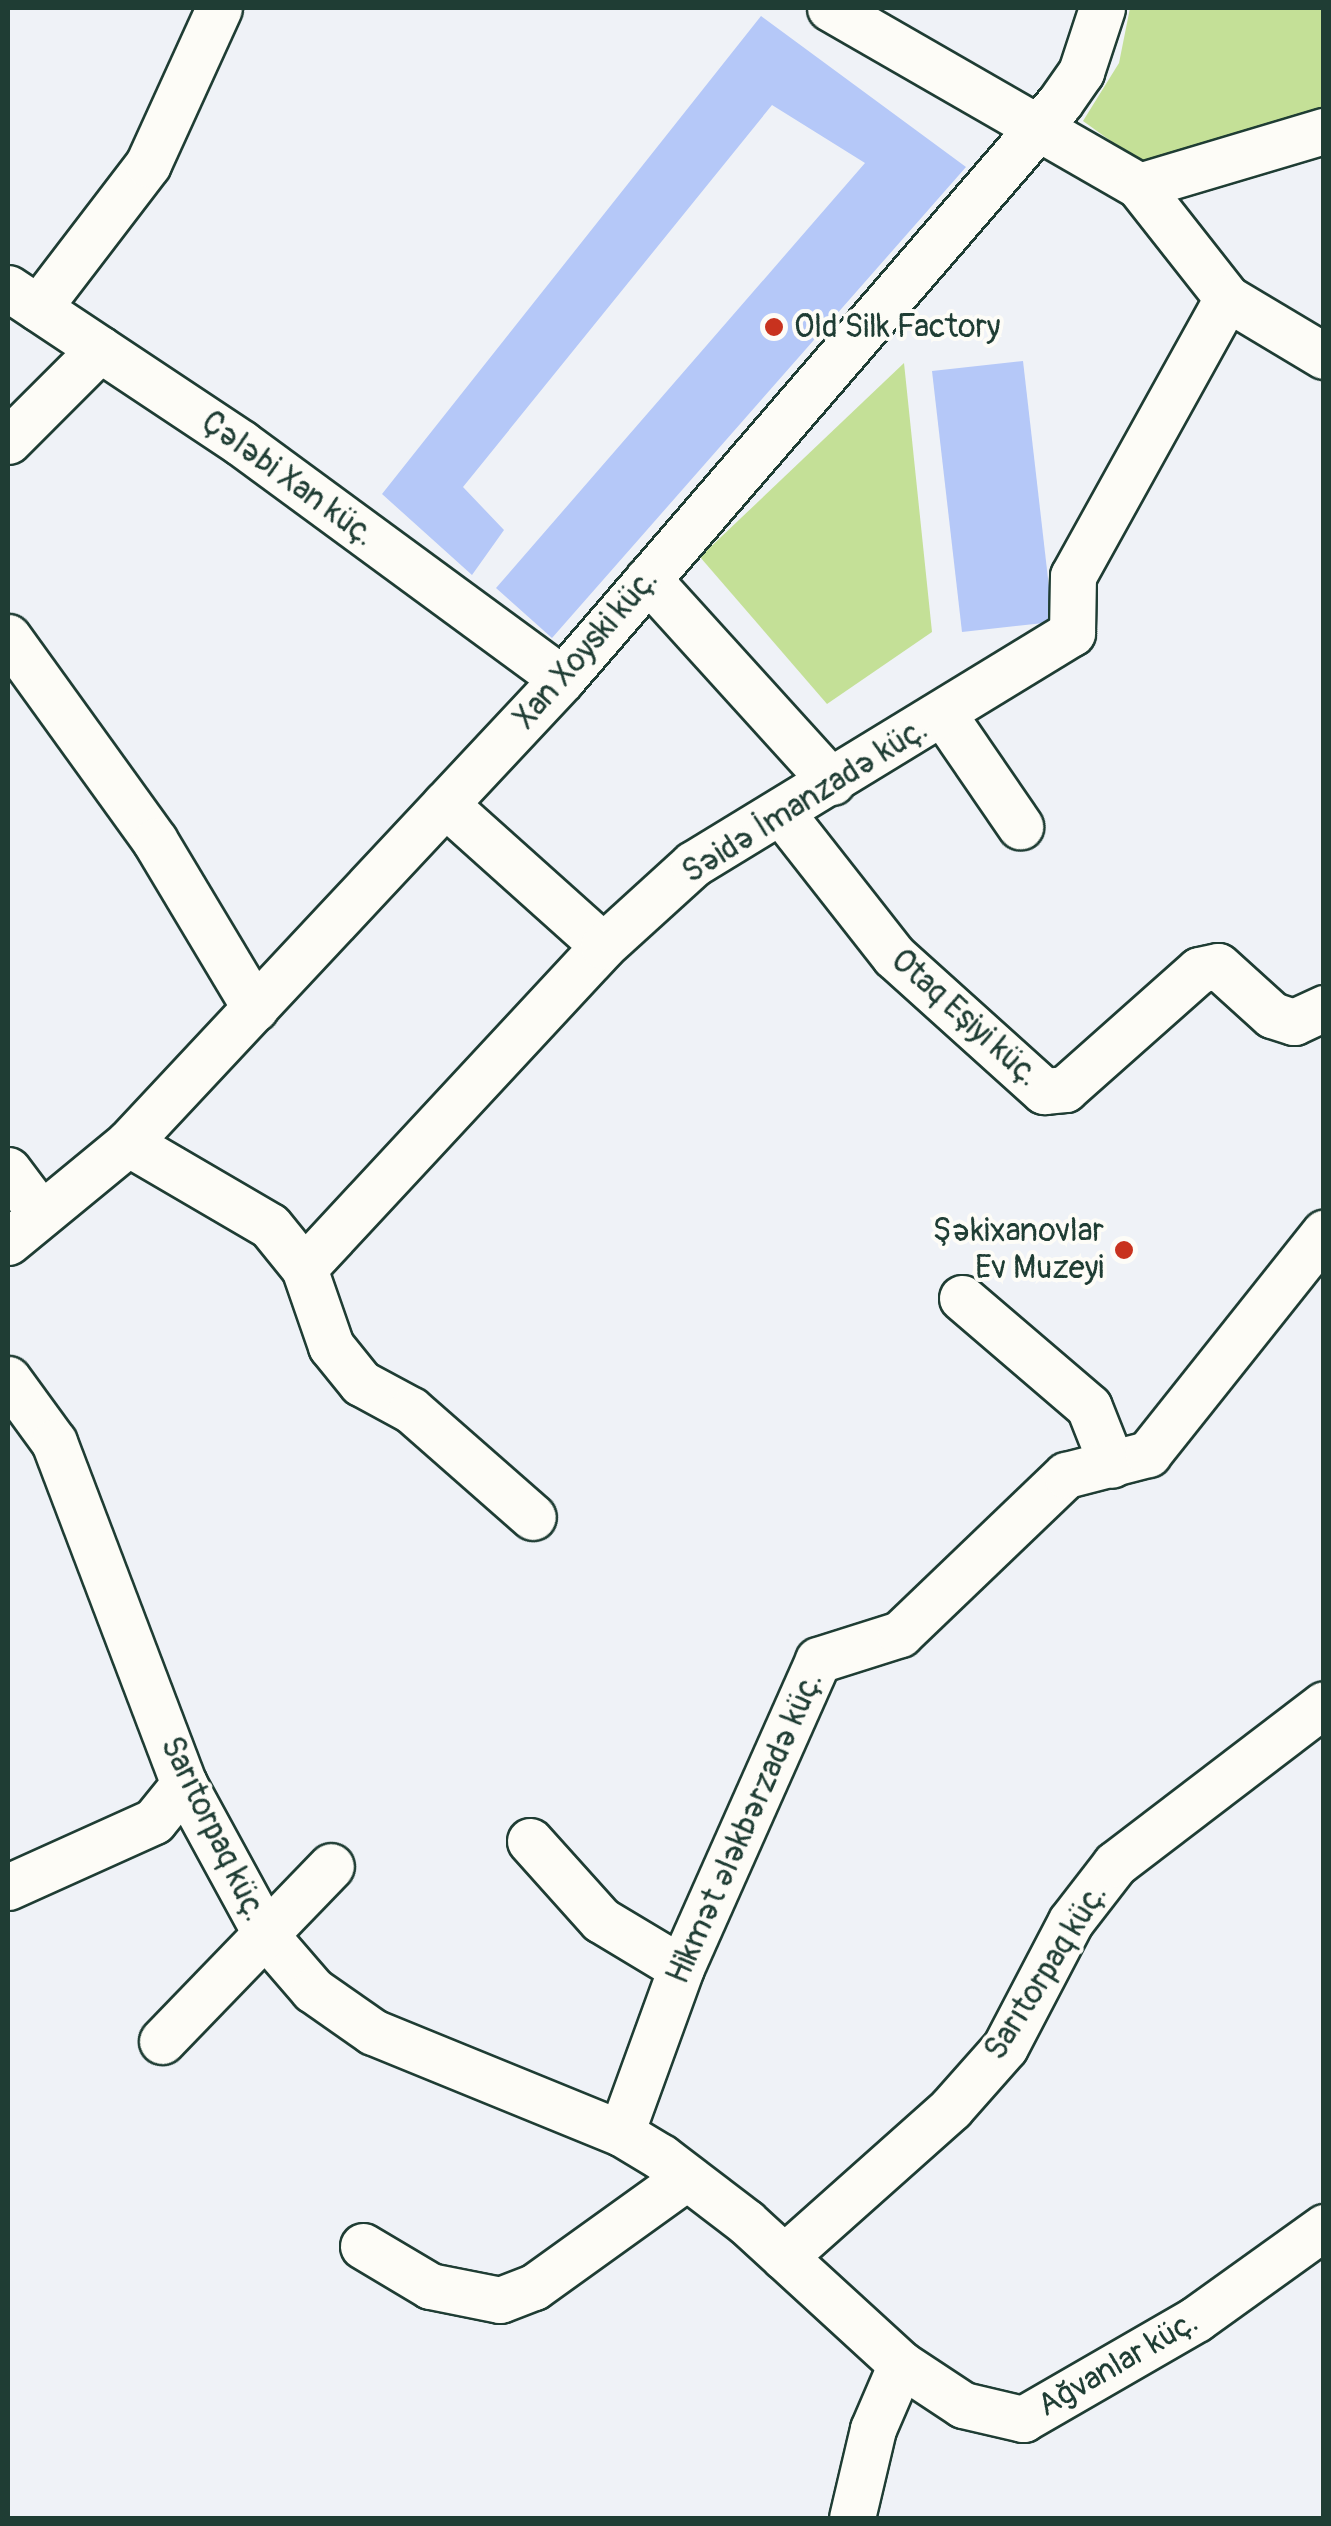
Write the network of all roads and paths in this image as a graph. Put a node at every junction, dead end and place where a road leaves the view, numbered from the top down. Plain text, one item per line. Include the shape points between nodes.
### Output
1 (219, 8) edge
2 (830, 8) edge
3 (1102, 8) edge
4 (1034, 127) junction
5 (1324, 131) edge
6 (1139, 186) junction
7 (23, 298) edge
8 (1227, 298) junction
9 (100, 349) junction
10 (1324, 356) edge
11 (8, 440) edge
12 (648, 579) junction
13 (8, 637) edge
14 (562, 679) junction
15 (944, 715) junction
16 (832, 782) junction
17 (445, 804) junction
18 (781, 812) junction
19 (1020, 826) dead end
20 (602, 946) junction
21 (255, 1008) junction
22 (1324, 1008) edge
23 (128, 1143) junction
24 (8, 1170) edge
25 (24, 1228) edge
26 (1324, 1233) edge
27 (304, 1268) junction
28 (962, 1298) dead end
29 (8, 1379) edge
30 (1112, 1465) junction
31 (534, 1517) dead end
32 (1324, 1704) edge
33 (184, 1784) junction
34 (530, 1841) dead end
35 (331, 1866) dead end
36 (8, 1887) edge
37 (268, 1938) junction
38 (682, 1968) junction
39 (162, 2041) dead end
40 (621, 2133) junction
41 (687, 2177) junction
42 (1324, 2227) edge
43 (363, 2246) dead end
44 (784, 2257) junction
45 (901, 2364) junction
46 (852, 2518) edge

1 - 7 street via 148,164
2 - 4 street
3 - 4 street, Xan Xoyski küç. via 1081,72
4 - 6 street
4 - 12 street, Xan Xoyski küç.
5 - 6 street
6 - 8 street
7 - 9 street, Çələbi Xan küç.
8 - 10 street
8 - 15 street, Səidə İmanzadə küç. via 1073,576 1072,633
9 - 11 street
9 - 14 street, Çələbi Xan küç.
12 - 14 street, Xan Xoyski küç.
12 - 16 street
13 - 21 street via 155,841
14 - 17 street, Xan Xoyski küç.
15 - 16 street, Səidə İmanzadə küç.
15 - 19 street
16 - 18 street, Səidə İmanzadə küç.
17 - 20 street
17 - 21 street, Xan Xoyski küç.
18 - 20 street, Səidə İmanzadə küç. via 693,864
18 - 22 street, Otaq Eşiyi küç. via 894,956 1044,1091 1065,1089 1199,970 1218,966 1272,1014 1294,1022
20 - 27 street, Səidə İmanzadə küç.
21 - 23 street, Xan Xoyski küç.
23 - 25 street, Xan Xoyski küç.
23 - 27 street via 270,1226
24 - 25 street
26 - 30 street, Hikmət Ələkbərzadə küç. via 1148,1454
27 - 31 street via 331,1346 361,1384 410,1410
28 - 30 street via 1089,1407
29 - 33 street, Sarıtorpaq küç. via 54,1442
30 - 38 street, Hikmət Ələkbərzadə küç. via 1066,1475 900,1634 818,1660
32 - 44 street, Sarıtorpaq küç. via 1115,1864 1071,1921 1005,2046 951,2108
33 - 36 street via 154,1822
33 - 37 street, Sarıtorpaq küç.
34 - 38 street via 601,1920
35 - 37 street
37 - 39 street
37 - 40 street, Sarıtorpaq küç. via 313,1990 373,2032
38 - 40 street, Hikmət Ələkbərzadə küç.
40 - 41 street, Sarıtorpaq küç.
41 - 43 street via 534,2287 500,2300 430,2286
41 - 44 street, Sarıtorpaq küç.
42 - 45 street, Ağvanlar küç. via 1196,2320 1023,2419 963,2405
44 - 45 street, Sarıtorpaq küç.
45 - 46 street via 873,2429

